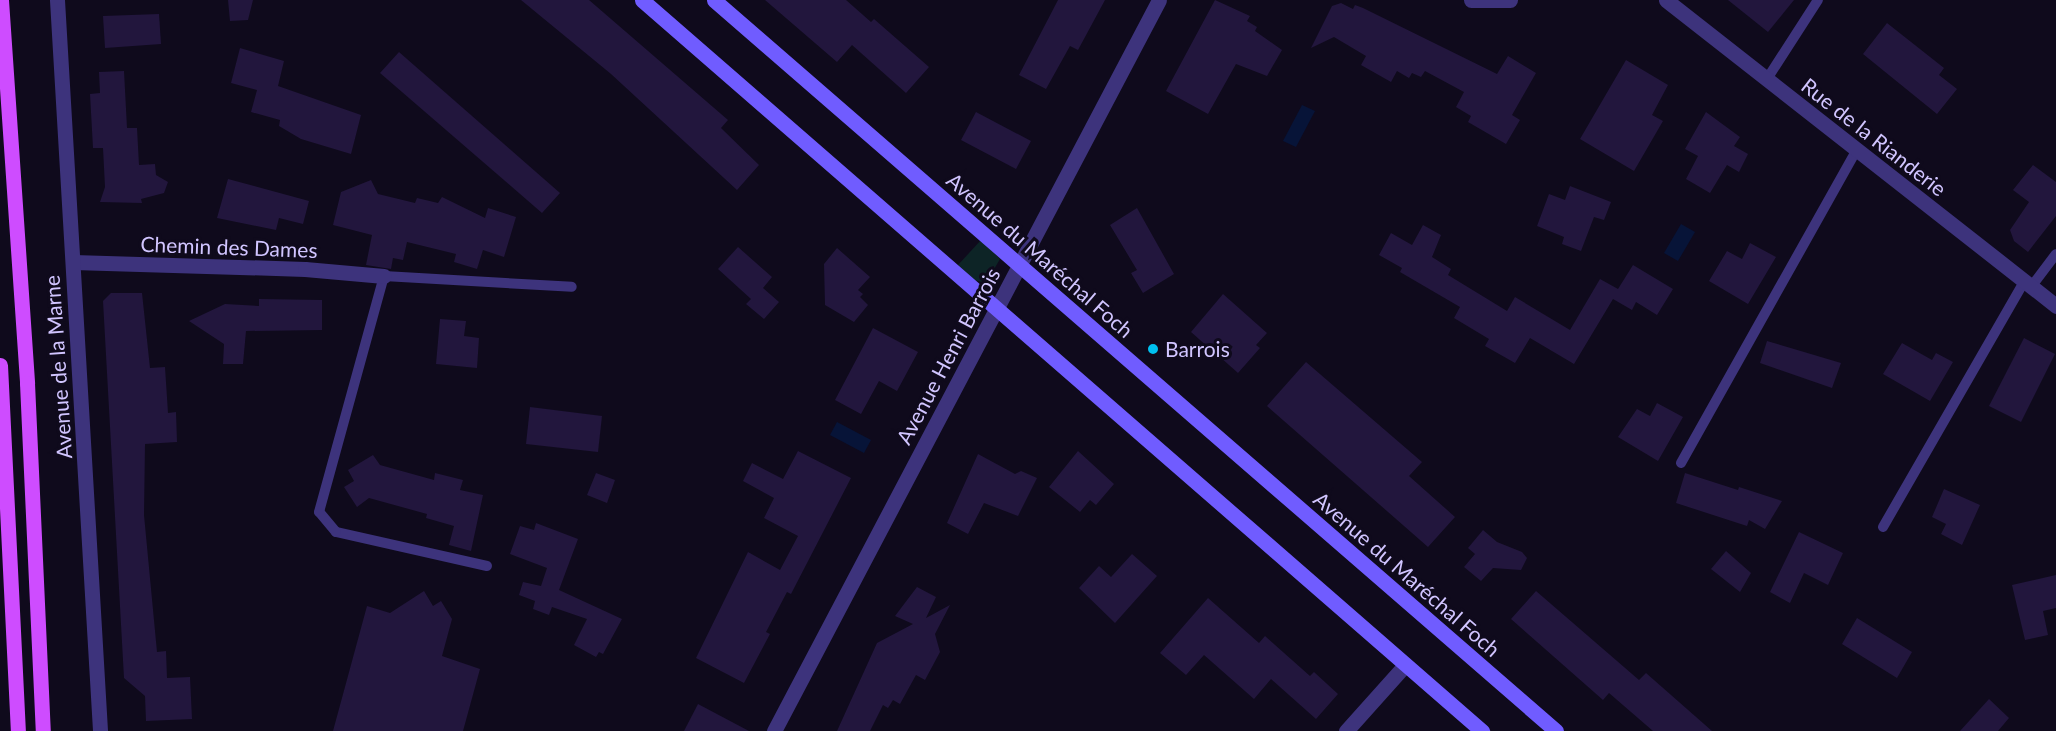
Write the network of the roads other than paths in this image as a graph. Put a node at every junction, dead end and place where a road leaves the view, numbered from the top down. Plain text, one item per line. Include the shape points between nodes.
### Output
1 (1, 0) edge
2 (57, 0) edge
3 (642, 0) edge
4 (714, 0) edge
5 (1159, 0) edge
6 (1471, 0) edge
7 (1510, 0) edge
8 (1666, 0) edge
9 (1818, 0) edge
10 (1767, 79) junction
11 (1857, 150) junction
12 (2056, 254) edge
13 (73, 262) junction
14 (1019, 266) junction
15 (384, 276) junction
16 (2027, 284) junction
17 (572, 287) dead end
18 (2056, 306) edge
19 (997, 308) junction
20 (0, 365) edge
21 (1681, 463) dead end
22 (1882, 527) dead end
23 (487, 566) dead end
24 (1405, 664) junction
25 (18, 731) edge
26 (43, 731) edge
27 (100, 731) edge
28 (774, 731) edge
29 (1346, 731) edge
30 (1482, 731) edge
31 (1556, 731) edge

1 - 26 main road, Avenue de la Marne via 27,383
2 - 13 street, Avenue de la Marne
3 - 19 main road
4 - 14 main road, Avenue du Maréchal Foch
5 - 14 street, Avenue Henri Barrois
6 - 7 street
8 - 10 street, Rue de la Rianderie
9 - 10 lane
10 - 11 street, Rue de la Rianderie
11 - 16 street, Rue de la Rianderie
11 - 21 lane
12 - 16 lane
13 - 15 street, Chemin des Dames via 305,269
13 - 27 street, Avenue de la Marne
14 - 19 street, Avenue Henri Barrois
14 - 31 main road, Avenue du Maréchal Foch
15 - 17 lane
15 - 23 lane via 319,512 336,531
16 - 18 street, Rue de la Rianderie
16 - 22 lane
19 - 24 main road
19 - 28 street, Avenue Henri Barrois
20 - 25 main road
24 - 29 street
24 - 30 main road

